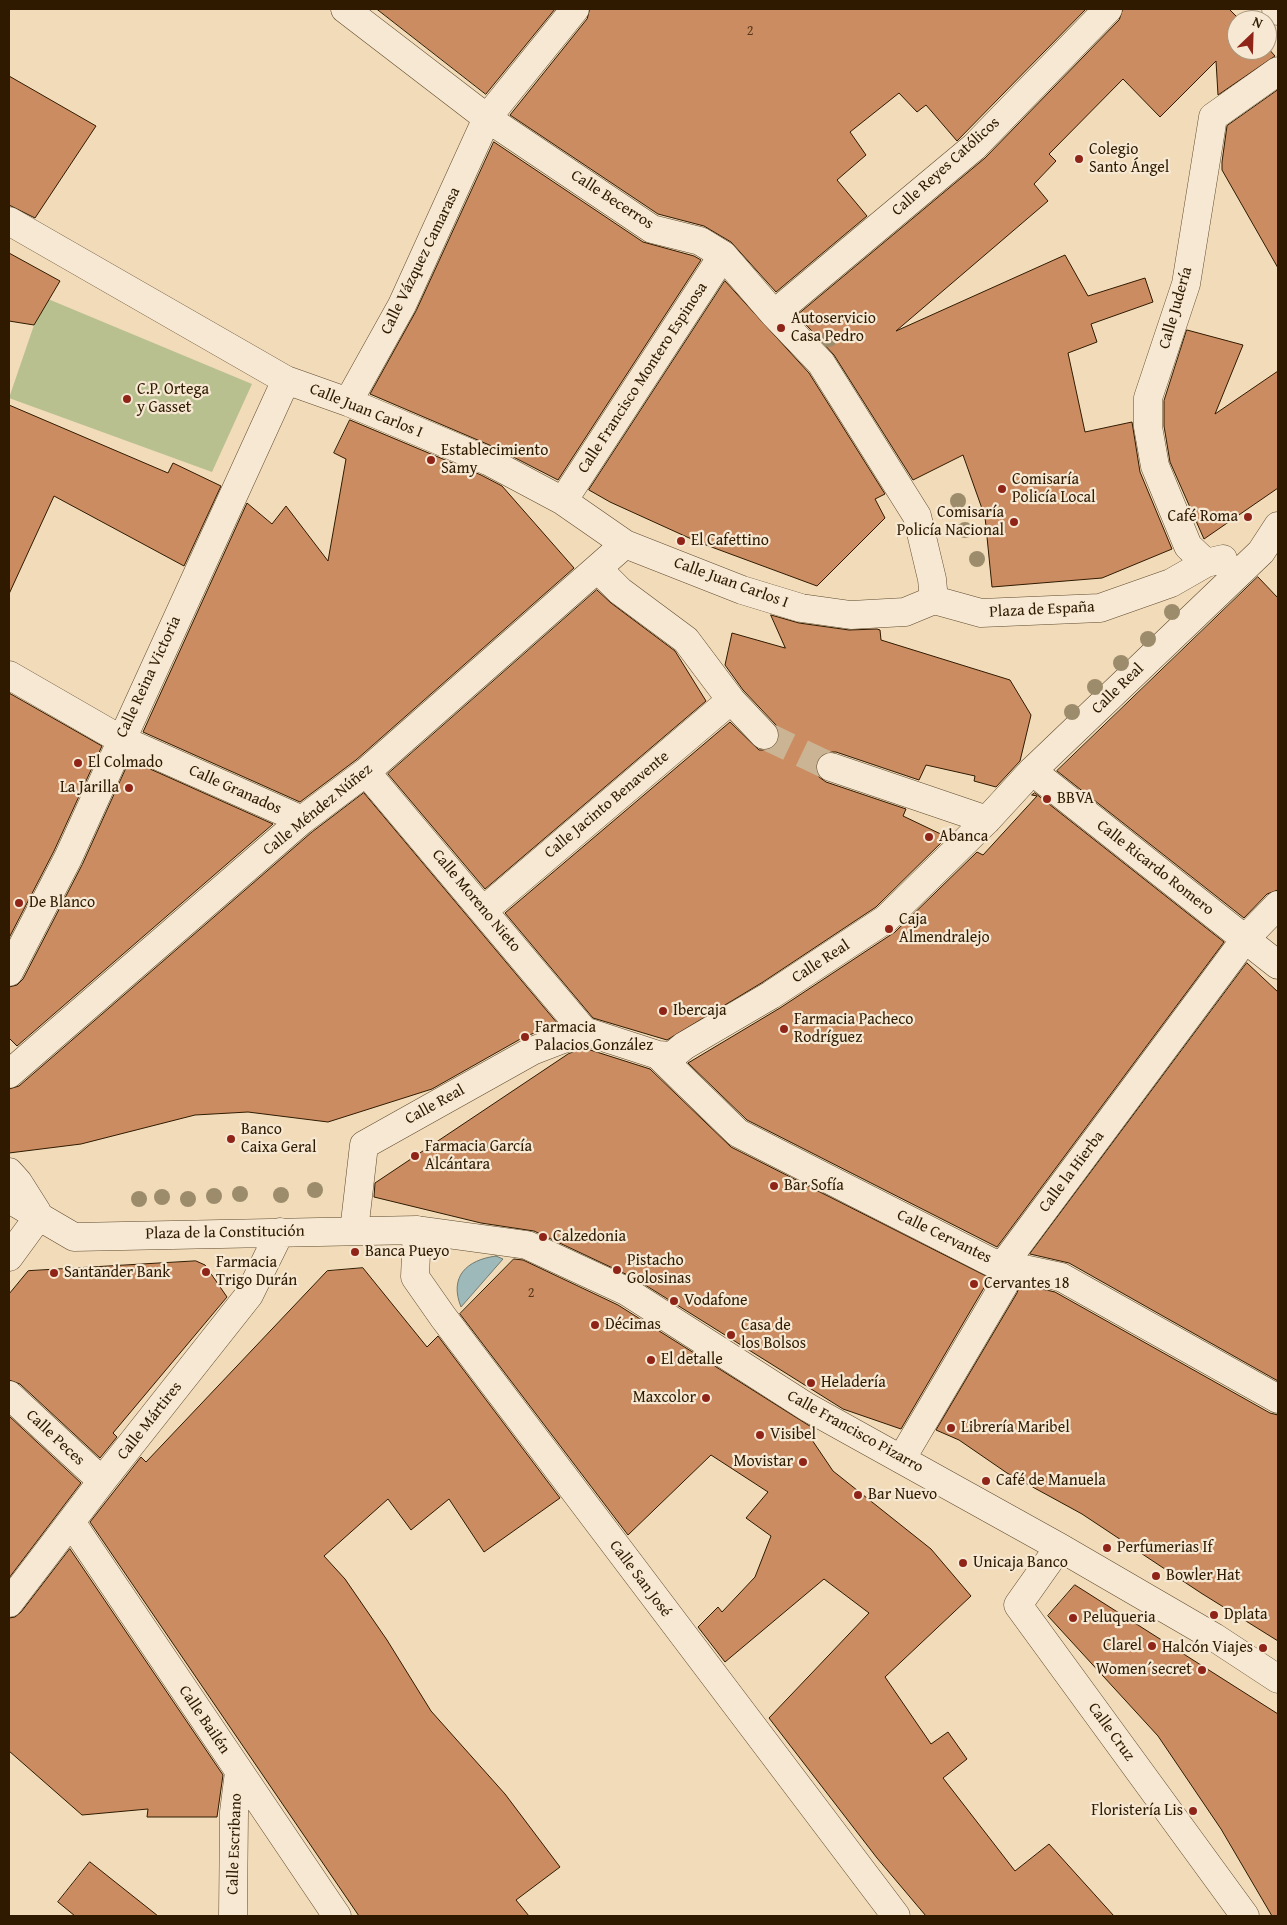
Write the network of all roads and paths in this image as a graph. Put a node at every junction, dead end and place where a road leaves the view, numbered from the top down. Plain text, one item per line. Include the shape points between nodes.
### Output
1 (345, 9) edge
2 (575, 9) edge
3 (1108, 9) edge
4 (1278, 71) edge
5 (488, 118) junction
6 (9, 221) edge
7 (723, 255) junction
8 (774, 314) junction
9 (286, 380) junction
10 (348, 402) junction
11 (563, 501) junction
12 (1278, 526) edge
13 (625, 544) junction
14 (1270, 553) edge
15 (1206, 563) junction
16 (598, 569) junction
17 (934, 600) junction
18 (9, 675) edge
19 (731, 700) junction
20 (764, 735) tunnel mouth
21 (120, 739) junction
22 (831, 767) tunnel mouth
23 (1032, 771) junction
24 (366, 772) junction
25 (302, 820) junction
26 (987, 820) junction
27 (1278, 905) edge
28 (484, 910) junction
29 (1246, 938) junction
30 (1278, 965) edge
31 (9, 972) edge
32 (584, 1031) junction
33 (658, 1055) junction
34 (9, 1074) edge
35 (9, 1172) edge
36 (9, 1198) edge
37 (39, 1216) junction
38 (416, 1230) junction
39 (354, 1231) junction
40 (280, 1232) junction
41 (9, 1256) edge
42 (1003, 1265) junction
43 (9, 1395) edge
44 (1278, 1398) edge
45 (902, 1458) junction
46 (102, 1480) junction
47 (71, 1522) junction
48 (1059, 1546) junction
49 (9, 1603) edge
50 (1278, 1679) edge
51 (239, 1772) junction
52 (233, 1916) edge
53 (337, 1916) edge
54 (896, 1916) edge
55 (1245, 1916) edge

1 - 5 street, Calle Becerros
2 - 5 street, Calle Vázquez Camarasa
3 - 8 street, Calle Reyes Católicos via 974,147
4 - 15 street, Calle Judería via 1213,118 1186,284 1148,398 1148,427 1155,466 1188,546
5 - 7 street, Calle Becerros via 652,229 700,241
5 - 10 street, Calle Vázquez Camarasa via 402,305
6 - 9 street, Calle Juan Carlos I
7 - 8 street, Calle Becerros
7 - 11 street, Calle Francisco Montero Espinosa
8 - 17 street, Calle Becerros via 821,363 917,516
9 - 10 street, Calle Juan Carlos I
9 - 21 street, Calle Reina Victoria
10 - 11 street, Calle Juan Carlos I via 488,461
11 - 13 street, Calle Juan Carlos I
12 - 14 street, Calle Real
13 - 16 street, Calle Méndez Núñez
13 - 17 street, Calle Juan Carlos I via 742,590 801,608 851,615 905,612
14 - 15 street, Plaza de España
14 - 23 street, Calle Real
15 - 17 street, Plaza de España via 1171,583 1100,608 981,614
16 - 19 street via 620,591 686,640
16 - 24 street, Calle Méndez Núñez
18 - 21 street, Calle Granados
19 - 20 street
19 - 28 street, Calle Jacinto Benavente
21 - 25 street, Calle Granados
21 - 31 street, Calle Reina Victoria via 68,858
22 - 26 street
23 - 26 street, Calle Real
23 - 29 street, Calle Ricardo Romero
24 - 25 street, Calle Méndez Núñez
24 - 28 street, Calle Moreno Nieto
25 - 34 street, Calle Méndez Núñez
26 - 33 street, Calle Real via 886,919 672,1056
27 - 29 street, Calle la Hierba
28 - 32 street, Calle Moreno Nieto
29 - 30 street, Calle Ricardo Romero
29 - 42 street, Calle la Hierba
32 - 33 street
32 - 39 street, Calle Real via 532,1051 364,1145
33 - 42 street, Calle Cervantes via 738,1133 991,1262
35 - 37 street
36 - 37 street, Plaza de la Constitución
37 - 40 street, Plaza de la Constitución via 74,1237
37 - 41 street
38 - 39 street, Plaza de la Constitución
38 - 45 street, Calle Francisco Pizarro via 527,1245 617,1287 807,1407
38 - 54 street, Calle San José via 415,1278
39 - 40 street, Plaza de la Constitución
40 - 46 street, Calle Mártires via 249,1295
42 - 44 street, Calle Cervantes via 1061,1277
42 - 45 street via 1004,1286
43 - 46 street, Calle Peces
45 - 48 street, Calle Francisco Pizarro
46 - 47 street, Calle Mártires
47 - 49 street, Calle Mártires
47 - 51 street, Calle Bailén
48 - 50 street, Calle Francisco Pizarro via 1214,1637
48 - 55 street, Calle Cruz via 1018,1605
51 - 52 street, Calle Escribano via 234,1812
51 - 53 street, Calle Bailén

